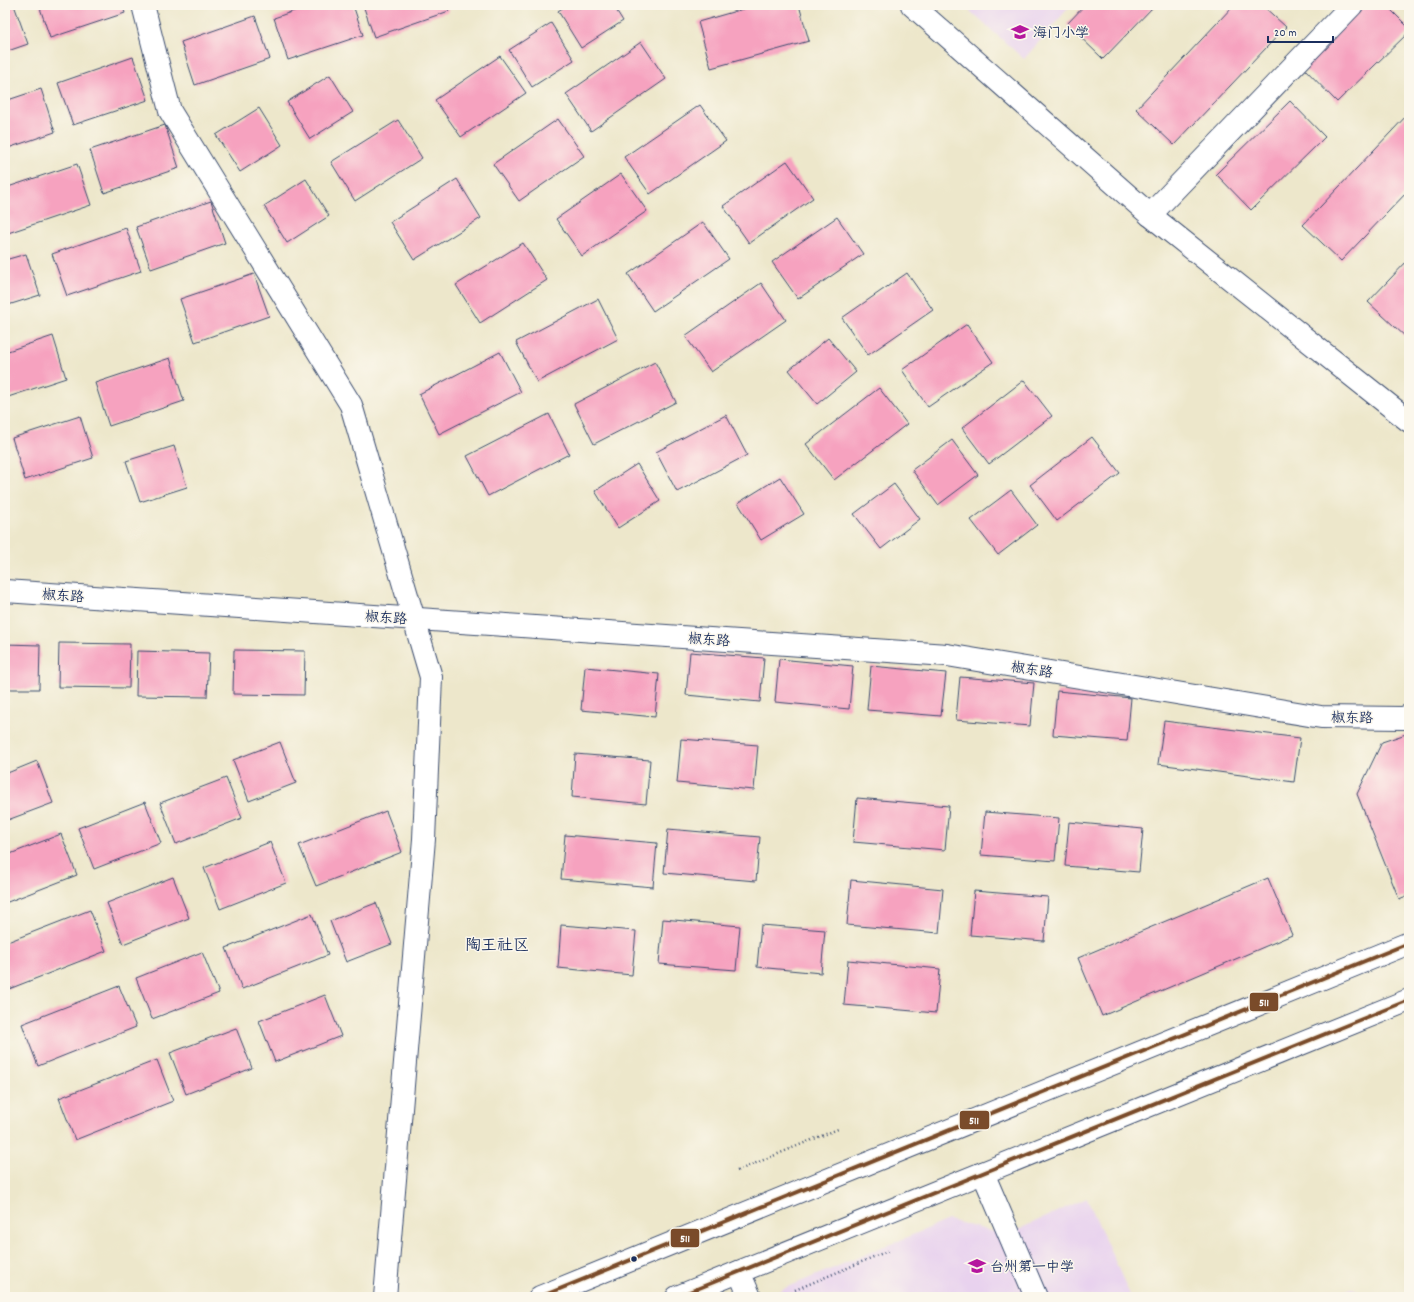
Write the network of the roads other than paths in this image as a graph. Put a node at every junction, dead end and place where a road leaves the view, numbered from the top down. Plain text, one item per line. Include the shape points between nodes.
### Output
1 (143, 5) edge
2 (912, 5) edge
3 (1352, 5) edge
4 (1150, 215) junction
5 (1409, 421) edge
6 (5, 591) edge
7 (414, 619) junction
8 (1409, 716) edge
9 (1409, 943) edge
10 (1409, 1000) edge
11 (983, 1173) junction
12 (739, 1272) junction
13 (386, 1297) edge
14 (540, 1297) edge
15 (677, 1297) edge
16 (750, 1297) edge
17 (1036, 1297) edge

1 - 7 street via 170,111 351,405
2 - 4 street
3 - 4 street
4 - 5 street
6 - 7 street, 椒东路
7 - 8 street, 椒东路 via 947,655 1321,717
7 - 13 street via 431,677 424,839
9 - 14 street
10 - 11 street
11 - 12 street
11 - 17 street
12 - 15 street
12 - 16 street

